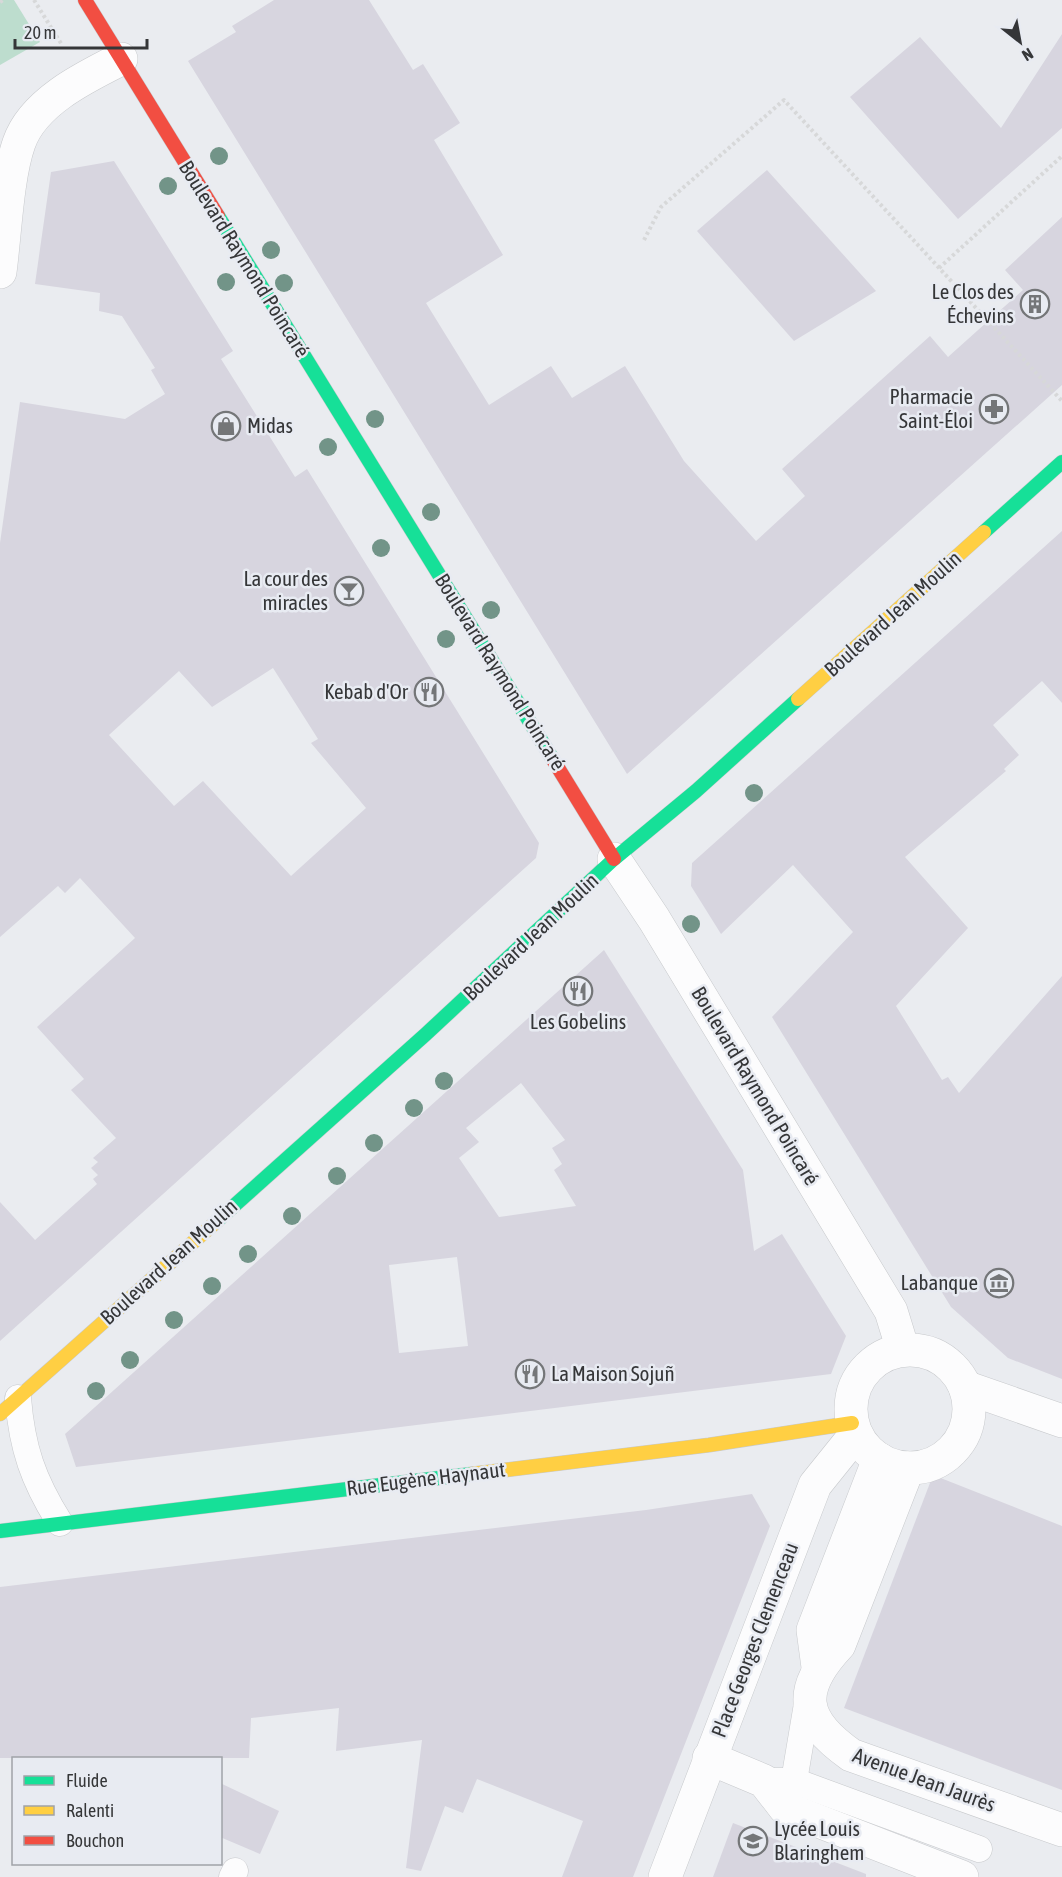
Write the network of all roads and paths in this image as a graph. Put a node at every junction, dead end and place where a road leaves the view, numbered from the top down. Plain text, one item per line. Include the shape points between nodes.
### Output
1 (34, 0) edge
2 (85, 0) edge
3 (121, 59) junction
4 (83, 78) junction
5 (1062, 156) edge
6 (644, 240) dead end
7 (939, 268) junction
8 (0, 272) edge
9 (1062, 401) edge
10 (1062, 462) edge
11 (614, 858) junction
12 (903, 1350) junction
13 (965, 1387) junction
14 (9, 1406) edge
15 (1062, 1421) edge
16 (854, 1429) junction
17 (893, 1463) junction
18 (60, 1523) junction
19 (0, 1531) edge
20 (808, 1698) junction
21 (709, 1758) junction
22 (779, 1781) junction
23 (1062, 1830) edge
24 (979, 1849) dead end
25 (665, 1877) edge
26 (962, 1877) edge

1 - 4 path
2 - 3 street, Boulevard Raymond Poincaré
3 - 4 street
3 - 11 street, Boulevard Raymond Poincaré
4 - 8 street via 34,118 19,142
5 - 7 path
6 - 7 path via 661,207 784,100
7 - 9 path
10 - 11 street, Boulevard Jean Moulin via 696,791
11 - 12 street, Boulevard Raymond Poincaré via 891,1311
11 - 14 street, Boulevard Jean Moulin via 434,1027
12 - 13 street via 941,1358 956,1371
12 - 16 street via 887,1354 861,1375 851,1406
13 - 15 street
13 - 17 street via 970,1408 966,1430 955,1448 939,1462
14 - 18 lane via 33,1476
16 - 17 street via 864,1447
16 - 18 street, Rue Eugène Haynaut
16 - 21 street, Place Georges Clemenceau via 815,1485
17 - 20 street via 839,1645 818,1667
18 - 19 street, Rue Eugène Haynaut
20 - 22 lane
20 - 23 street, Avenue Jean Jaurès via 816,1722 828,1739 850,1755
21 - 22 street, Place Georges Clemenceau
21 - 25 street
22 - 24 lane
22 - 26 street, Place Georges Clemenceau via 785,1808

